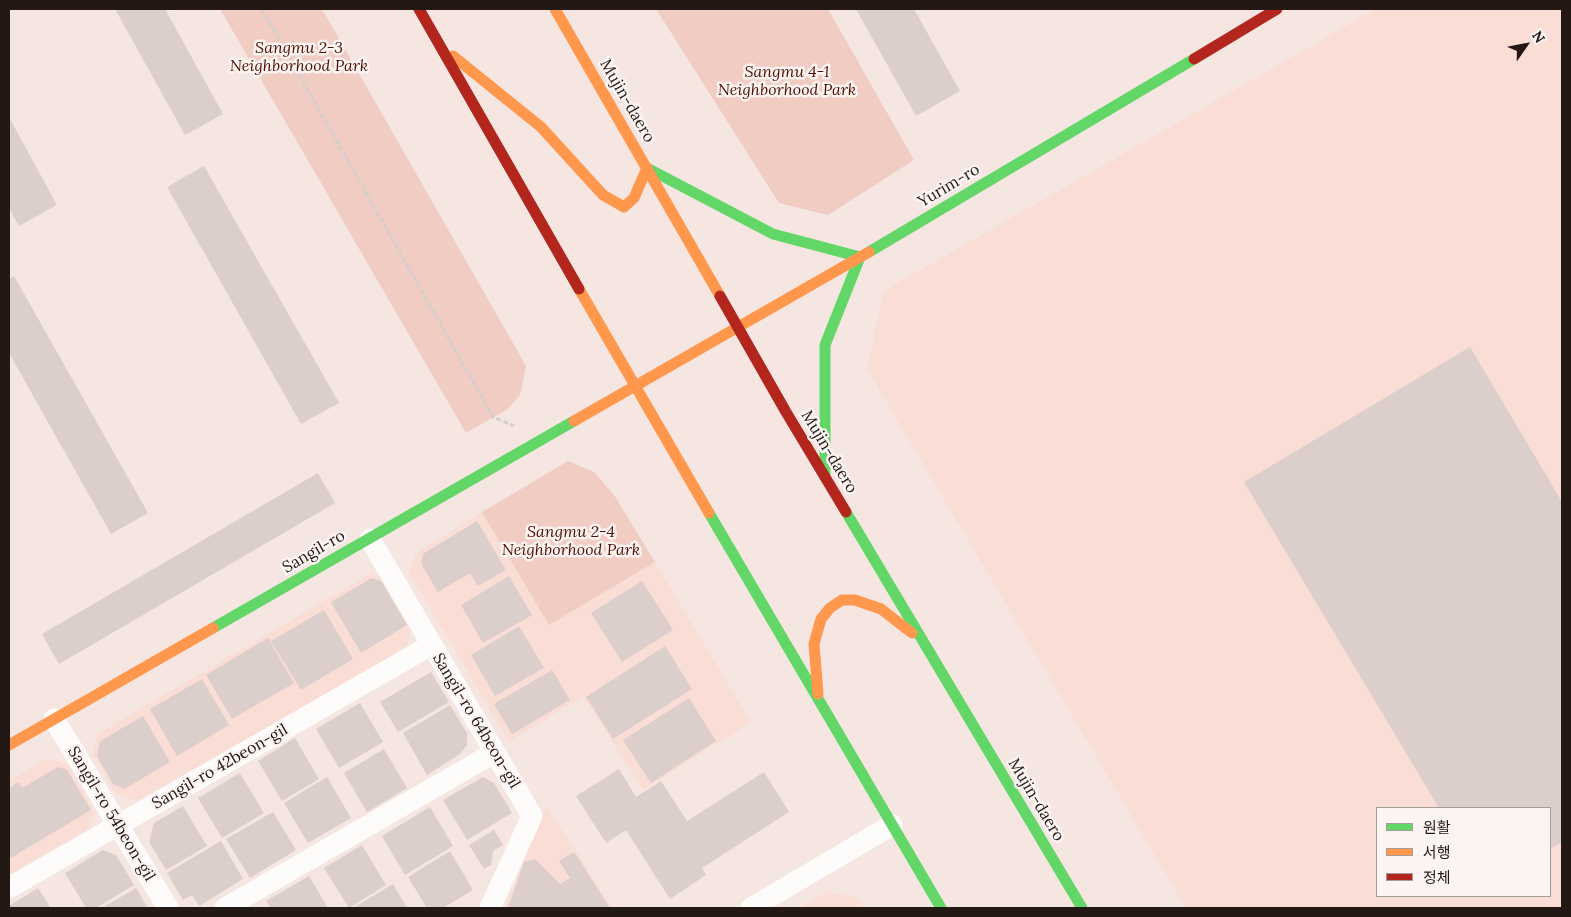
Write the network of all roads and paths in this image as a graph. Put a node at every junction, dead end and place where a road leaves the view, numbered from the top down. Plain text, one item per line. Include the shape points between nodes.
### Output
1 (262, 9) edge
2 (419, 9) edge
3 (555, 9) edge
4 (1277, 9) edge
5 (440, 45) junction
6 (647, 168) junction
7 (860, 257) junction
8 (737, 328) junction
9 (635, 387) junction
10 (546, 438) junction
11 (825, 476) junction
12 (370, 539) junction
13 (923, 641) junction
14 (431, 645) junction
15 (819, 700) junction
16 (54, 719) junction
17 (9, 745) edge
18 (494, 753) junction
19 (892, 825) junction
20 (118, 827) junction
21 (9, 888) edge
22 (488, 905) edge
23 (168, 908) edge
24 (225, 908) edge
25 (752, 908) edge
26 (941, 908) edge
27 (1082, 908) edge

1 - 10 path via 493,418
2 - 5 main road
3 - 6 main road, Mujin-daero
4 - 7 main road, Yurim-ro
5 - 6 main road via 541,127 603,195 624,207 634,198
5 - 9 main road
6 - 7 main road via 773,234
6 - 8 main road, Mujin-daero
7 - 8 main road, Yurim-ro
7 - 11 main road via 825,345
8 - 9 main road, Yurim-ro
8 - 11 main road, Mujin-daero
9 - 10 main road, Sangil-ro
9 - 15 main road
10 - 12 main road, Sangil-ro
11 - 13 main road, Mujin-daero
12 - 14 street, Sangil-ro 64beon-gil
12 - 16 main road, Sangil-ro
13 - 15 main road via 881,609 855,600 842,600 821,619 814,644
13 - 27 main road, Mujin-daero
14 - 18 street, Sangil-ro 64beon-gil
14 - 20 street, Sangil-ro 42beon-gil
15 - 19 main road
16 - 17 main road, Sangil-ro
16 - 20 street, Sangil-ro 54beon-gil
18 - 22 street, Sangil-ro 64beon-gil via 532,816
18 - 24 street
19 - 25 street
19 - 26 main road
20 - 21 street, Sangil-ro 42beon-gil
20 - 23 street, Sangil-ro 54beon-gil

